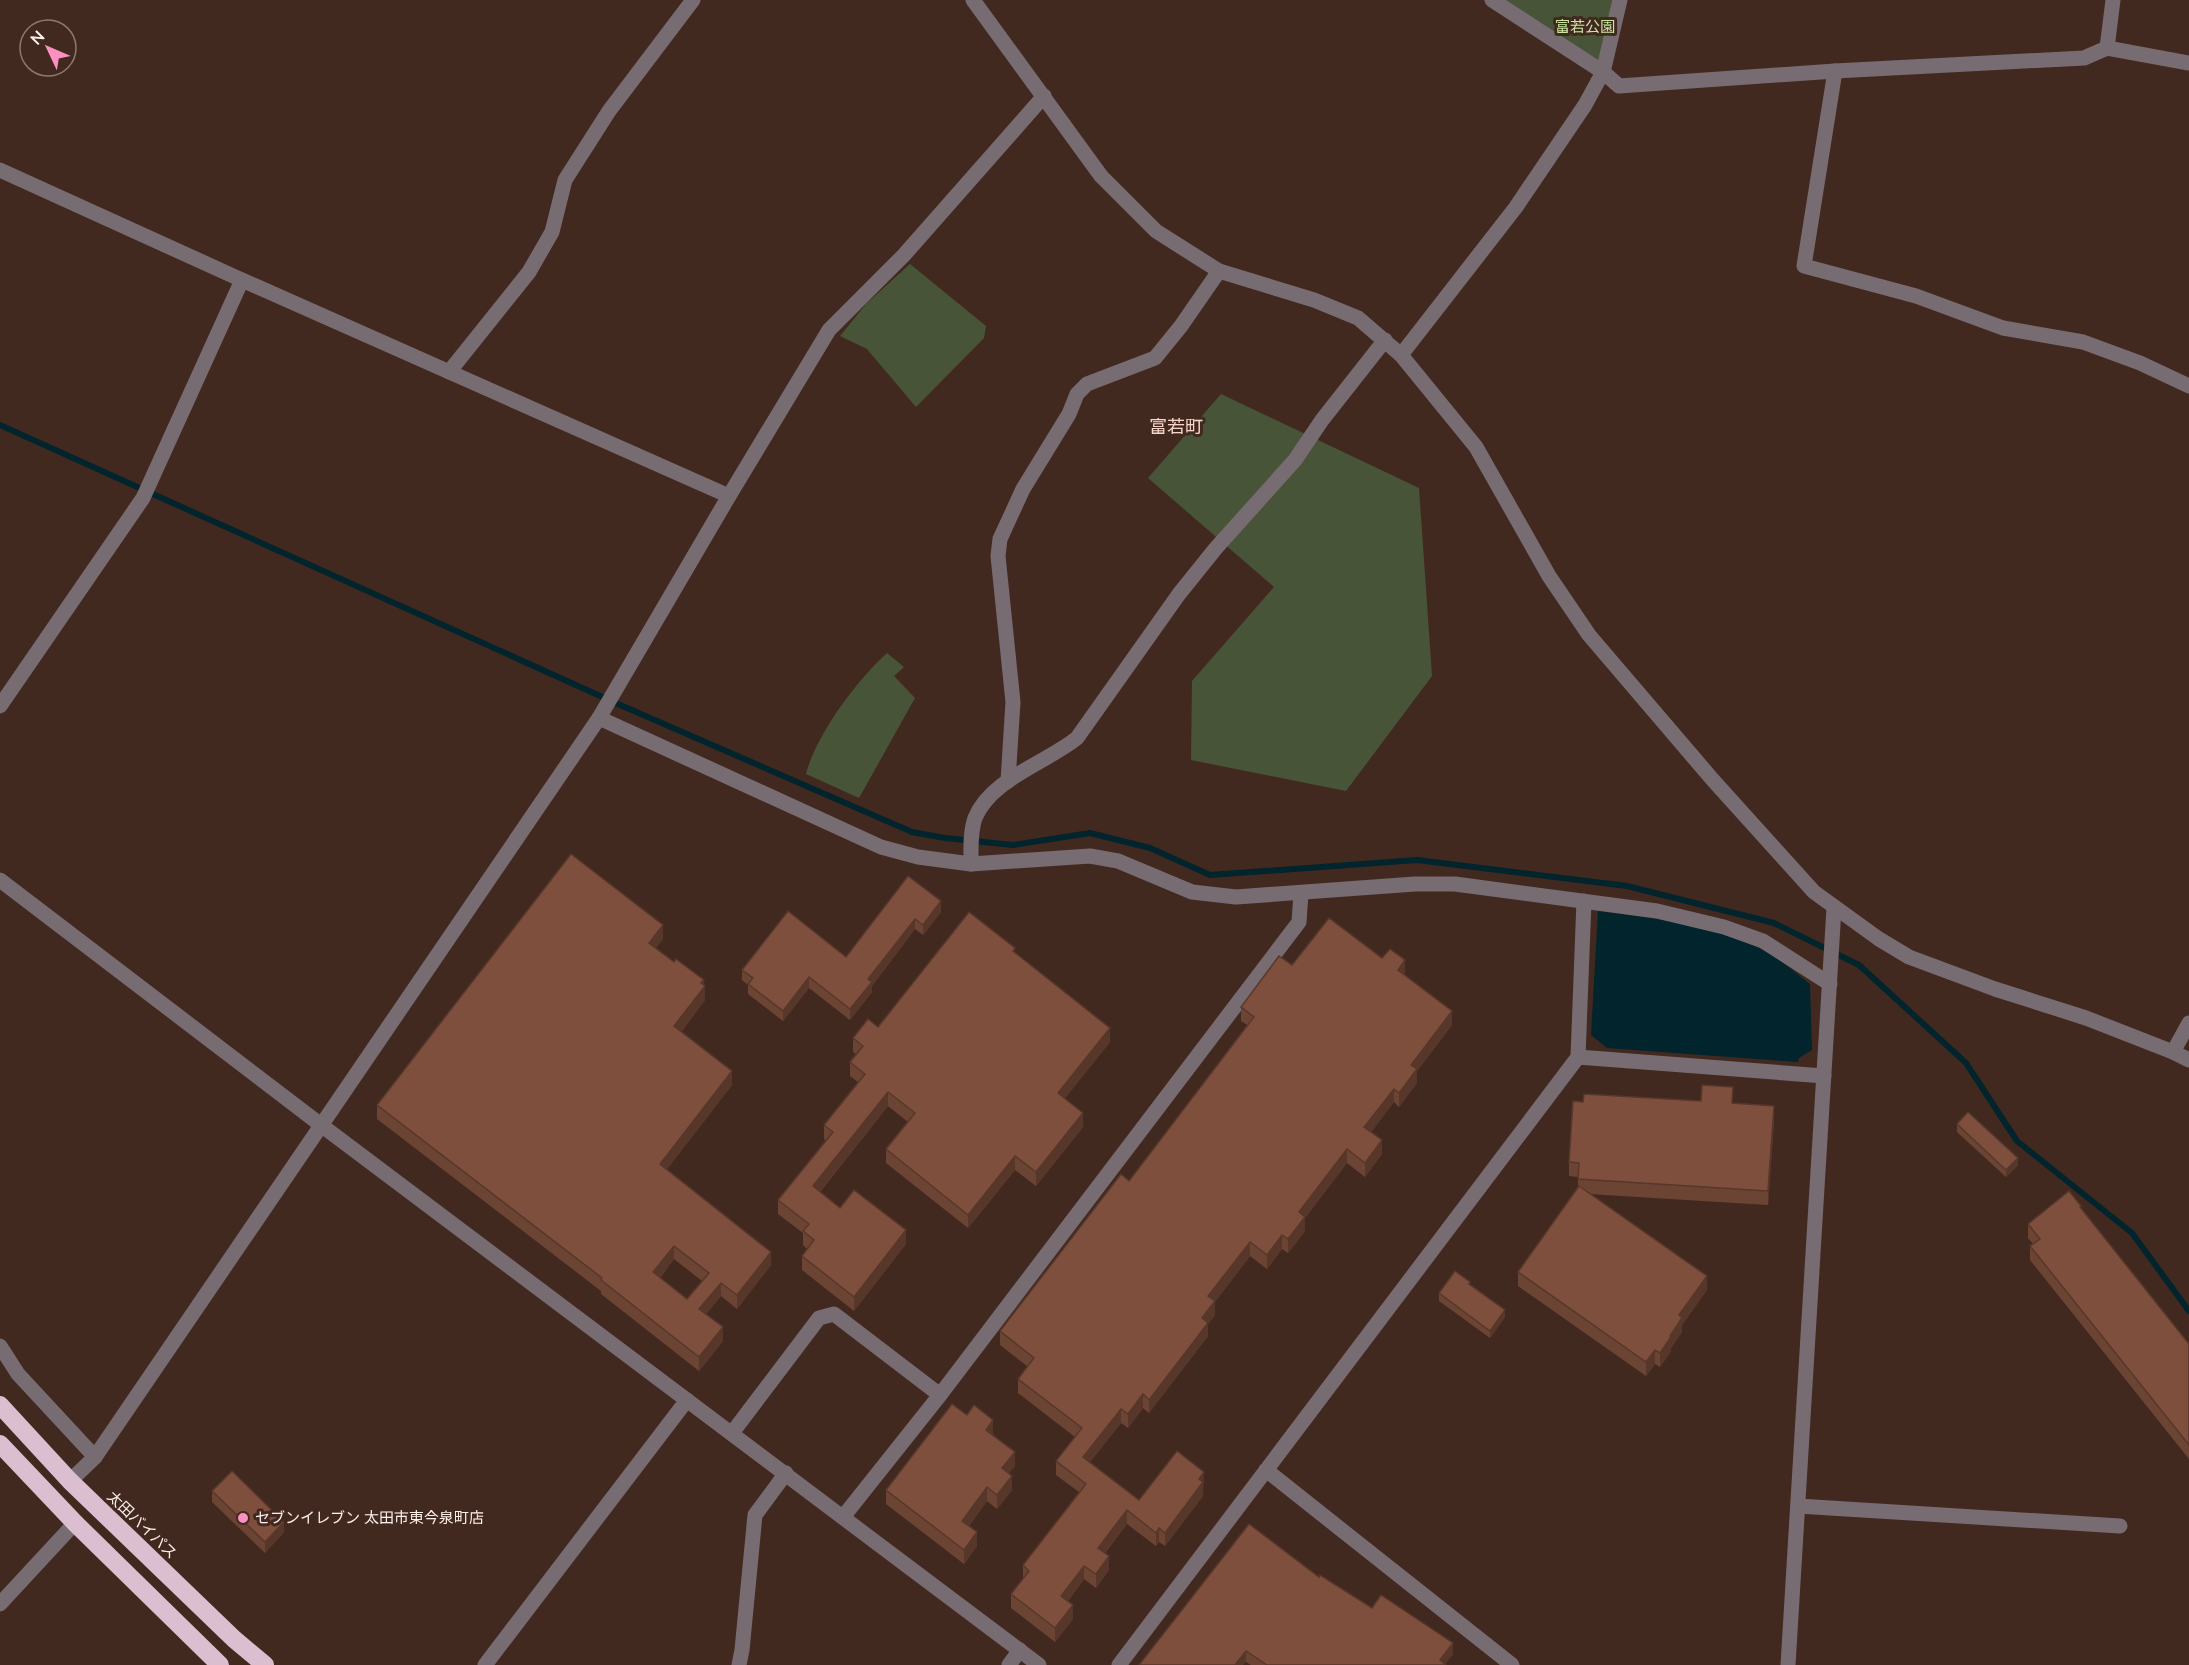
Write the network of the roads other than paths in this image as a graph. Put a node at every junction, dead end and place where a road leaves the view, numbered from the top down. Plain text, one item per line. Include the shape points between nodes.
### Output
1 (693, 0) edge
2 (973, 0) edge
3 (1491, 0) edge
4 (1620, 0) edge
5 (2113, 0) edge
6 (2107, 48) junction
7 (2189, 63) edge
8 (1835, 71) junction
9 (1603, 72) junction
10 (1044, 96) junction
11 (0, 170) edge
12 (1219, 271) junction
13 (242, 280) junction
14 (1385, 340) junction
15 (1401, 355) junction
16 (449, 372) junction
17 (2189, 386) edge
18 (729, 495) junction
19 (0, 706) edge
20 (602, 713) junction
21 (1008, 781) junction
22 (971, 864) junction
23 (0, 880) edge
24 (1301, 893) junction
25 (1584, 901) junction
26 (1834, 908) junction
27 (1830, 984) junction
28 (2189, 1023) edge
29 (2173, 1052) junction
30 (1578, 1057) junction
31 (2189, 1060) edge
32 (1824, 1076) junction
33 (321, 1125) junction
34 (0, 1346) edge
35 (940, 1395) junction
36 (687, 1400) junction
37 (0, 1405) edge
38 (732, 1433) junction
39 (0, 1444) edge
40 (95, 1456) junction
41 (1266, 1470) junction
42 (786, 1473) junction
43 (70, 1481) junction
44 (1798, 1506) junction
45 (843, 1517) junction
46 (75, 1524) junction
47 (2120, 1526) dead end
48 (0, 1604) edge
49 (1020, 1650) junction
50 (220, 1665) edge
51 (266, 1665) edge
52 (485, 1665) edge
53 (739, 1665) edge
54 (1010, 1665) edge
55 (1039, 1665) edge
56 (1119, 1665) edge
57 (1512, 1665) edge
58 (1788, 1665) edge

1 - 16 street via 609,111 565,180 552,232 529,272
2 - 10 street
3 - 9 street
4 - 9 street
5 - 6 street
6 - 7 street
6 - 8 street via 2084,58
8 - 9 street via 1619,86
8 - 17 street via 1804,266 1916,296 2003,328 2083,342
9 - 15 street via 1516,207
10 - 12 street via 1101,176 1125,201 1156,231
10 - 18 street via 904,255 829,330
11 - 13 street
12 - 14 street via 1358,318
12 - 21 street via 1155,358 1087,384 1077,394 1000,538 998,556 1013,702
13 - 16 street
13 - 19 street via 143,498
14 - 15 street
14 - 21 street via 1295,460 1179,594 1077,738
15 - 26 street via 1476,447 1549,576 1589,635 1755,828
16 - 18 street
18 - 20 street
20 - 22 street via 881,847
20 - 33 street
21 - 22 street via 981,807 972,830
22 - 24 street via 1090,856 1118,861 1191,892 1236,897
23 - 33 street
24 - 25 street via 1455,884
24 - 35 street via 1299,922
25 - 27 street via 1657,910 1724,927 1763,941
25 - 30 street
26 - 27 street
26 - 29 street via 1909,957
27 - 32 street
28 - 29 street
29 - 31 street
30 - 32 street
30 - 41 street
32 - 44 street
33 - 36 street
33 - 40 street
34 - 40 street via 18,1374
35 - 38 street via 834,1314 819,1318
35 - 45 street
36 - 38 street
36 - 52 street
37 - 43 highway, 太田バイパス
38 - 42 street
39 - 46 highway
40 - 43 street
41 - 56 street
41 - 57 street
42 - 45 street
42 - 53 street via 755,1515
43 - 51 highway, 太田バイパス
44 - 47 street
44 - 58 street
45 - 49 street
46 - 48 street
46 - 50 highway
49 - 54 street
49 - 55 street

